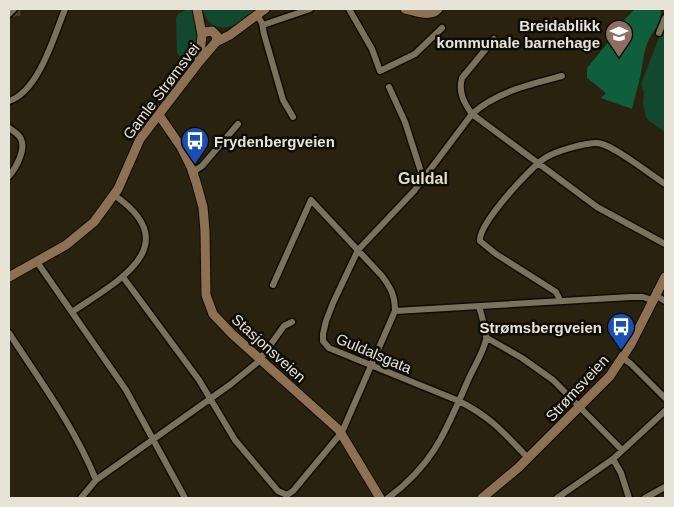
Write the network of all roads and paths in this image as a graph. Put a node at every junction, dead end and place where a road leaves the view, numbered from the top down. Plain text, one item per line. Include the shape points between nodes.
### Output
1 (14, 9) edge
2 (65, 9) edge
3 (310, 9) edge
4 (349, 9) edge
5 (405, 9) edge
6 (438, 9) edge
7 (198, 10) edge
8 (422, 11) edge
9 (261, 12) edge
10 (9, 14) edge
11 (665, 18) edge
12 (263, 25) junction
13 (442, 28) dead end
14 (236, 29) junction
15 (213, 31) junction
16 (658, 33) dead end
17 (202, 38) junction
18 (494, 38) dead end
19 (214, 44) junction
20 (199, 62) junction
21 (562, 76) dead end
22 (389, 87) dead end
23 (9, 101) edge
24 (472, 114) junction
25 (159, 115) junction
26 (293, 117) dead end
27 (238, 124) dead end
28 (9, 128) edge
29 (538, 163) junction
30 (193, 172) junction
31 (9, 176) edge
32 (424, 178) junction
33 (665, 184) edge
34 (114, 196) junction
35 (665, 244) edge
36 (358, 250) junction
37 (37, 262) junction
38 (9, 277) edge
39 (123, 277) junction
40 (665, 277) edge
41 (273, 286) dead end
42 (654, 297) junction
43 (560, 300) junction
44 (665, 301) edge
45 (479, 306) junction
46 (395, 311) junction
47 (72, 312) junction
48 (292, 322) dead end
49 (9, 333) edge
50 (487, 338) junction
51 (623, 358) junction
52 (260, 359) junction
53 (371, 366) junction
54 (665, 398) edge
55 (211, 399) junction
56 (459, 401) junction
57 (580, 407) junction
58 (665, 411) edge
59 (342, 432) junction
60 (153, 440) junction
61 (622, 450) junction
62 (528, 458) junction
63 (613, 459) junction
64 (96, 480) junction
65 (665, 487) edge
66 (80, 498) edge
67 (185, 498) edge
68 (380, 498) edge
69 (388, 498) edge
70 (482, 498) edge
71 (557, 498) edge
72 (628, 498) edge
73 (645, 498) edge

1 - 10 street
2 - 23 street via 42,65 24,92
3 - 12 street
4 - 13 street via 368,41 380,71 415,54
5 - 8 main road
6 - 8 main road via 432,14
7 - 15 main road
7 - 17 main road
9 - 12 street
9 - 14 main road, Gamle Strømsvei
11 - 16 street
12 - 26 street via 283,100
14 - 15 main road
14 - 19 main road, Gamle Strømsvei
15 - 17 main road via 207,31
15 - 19 main road via 217,38
17 - 19 main road via 206,45
17 - 20 main road
18 - 24 street via 462,78 462,98
19 - 20 main road, Gamle Strømsvei
20 - 25 main road, Gamle Strømsvei
21 - 24 street, Guldalsgata via 498,97
22 - 32 street
24 - 29 street
24 - 32 street, Guldalsgata
25 - 30 main road, Stasjonsveien
25 - 34 main road, Gamle Strømsvei via 137,144
27 - 30 street
28 - 31 street via 18,134 22,143 18,163
29 - 33 street via 556,153 597,143 609,147
29 - 35 street via 598,207
29 - 43 street via 497,208 480,233 480,240 496,254 556,292
30 - 52 main road, Stasjonsveien via 205,222 207,300 221,324
32 - 36 street, Guldalsgata
34 - 37 main road, Gamle Strømsvei via 81,234
34 - 39 street via 135,213 145,238 143,255
36 - 41 street via 311,200
36 - 46 street via 391,287
36 - 53 street, Guldalsgata via 333,302 323,341 329,348
37 - 38 main road, Gamle Strømsvei
37 - 47 street
39 - 47 street
39 - 55 street
40 - 42 main road, Strømsveien
42 - 43 street
42 - 44 street
42 - 51 main road, Strømsveien
43 - 45 street
45 - 46 street
45 - 50 street
46 - 53 street
47 - 60 street via 126,390
48 - 52 street via 284,326
49 - 64 street via 64,415
50 - 56 street
50 - 57 street via 553,380
51 - 54 street
51 - 57 main road, Strømsveien
52 - 55 street
52 - 59 main road, Stasjonsveien
53 - 56 street, Guldalsgata
53 - 59 street
55 - 59 street via 241,448 278,491 287,495
55 - 60 street
56 - 62 street, Guldalsgata via 491,420
56 - 69 street via 427,461
57 - 61 street
57 - 62 main road, Strømsveien
58 - 61 street
59 - 68 main road, Stasjonsveien
60 - 64 street
60 - 67 street
61 - 63 street
62 - 70 main road, Strømsveien
63 - 71 street
63 - 72 street
64 - 66 street
65 - 73 street

